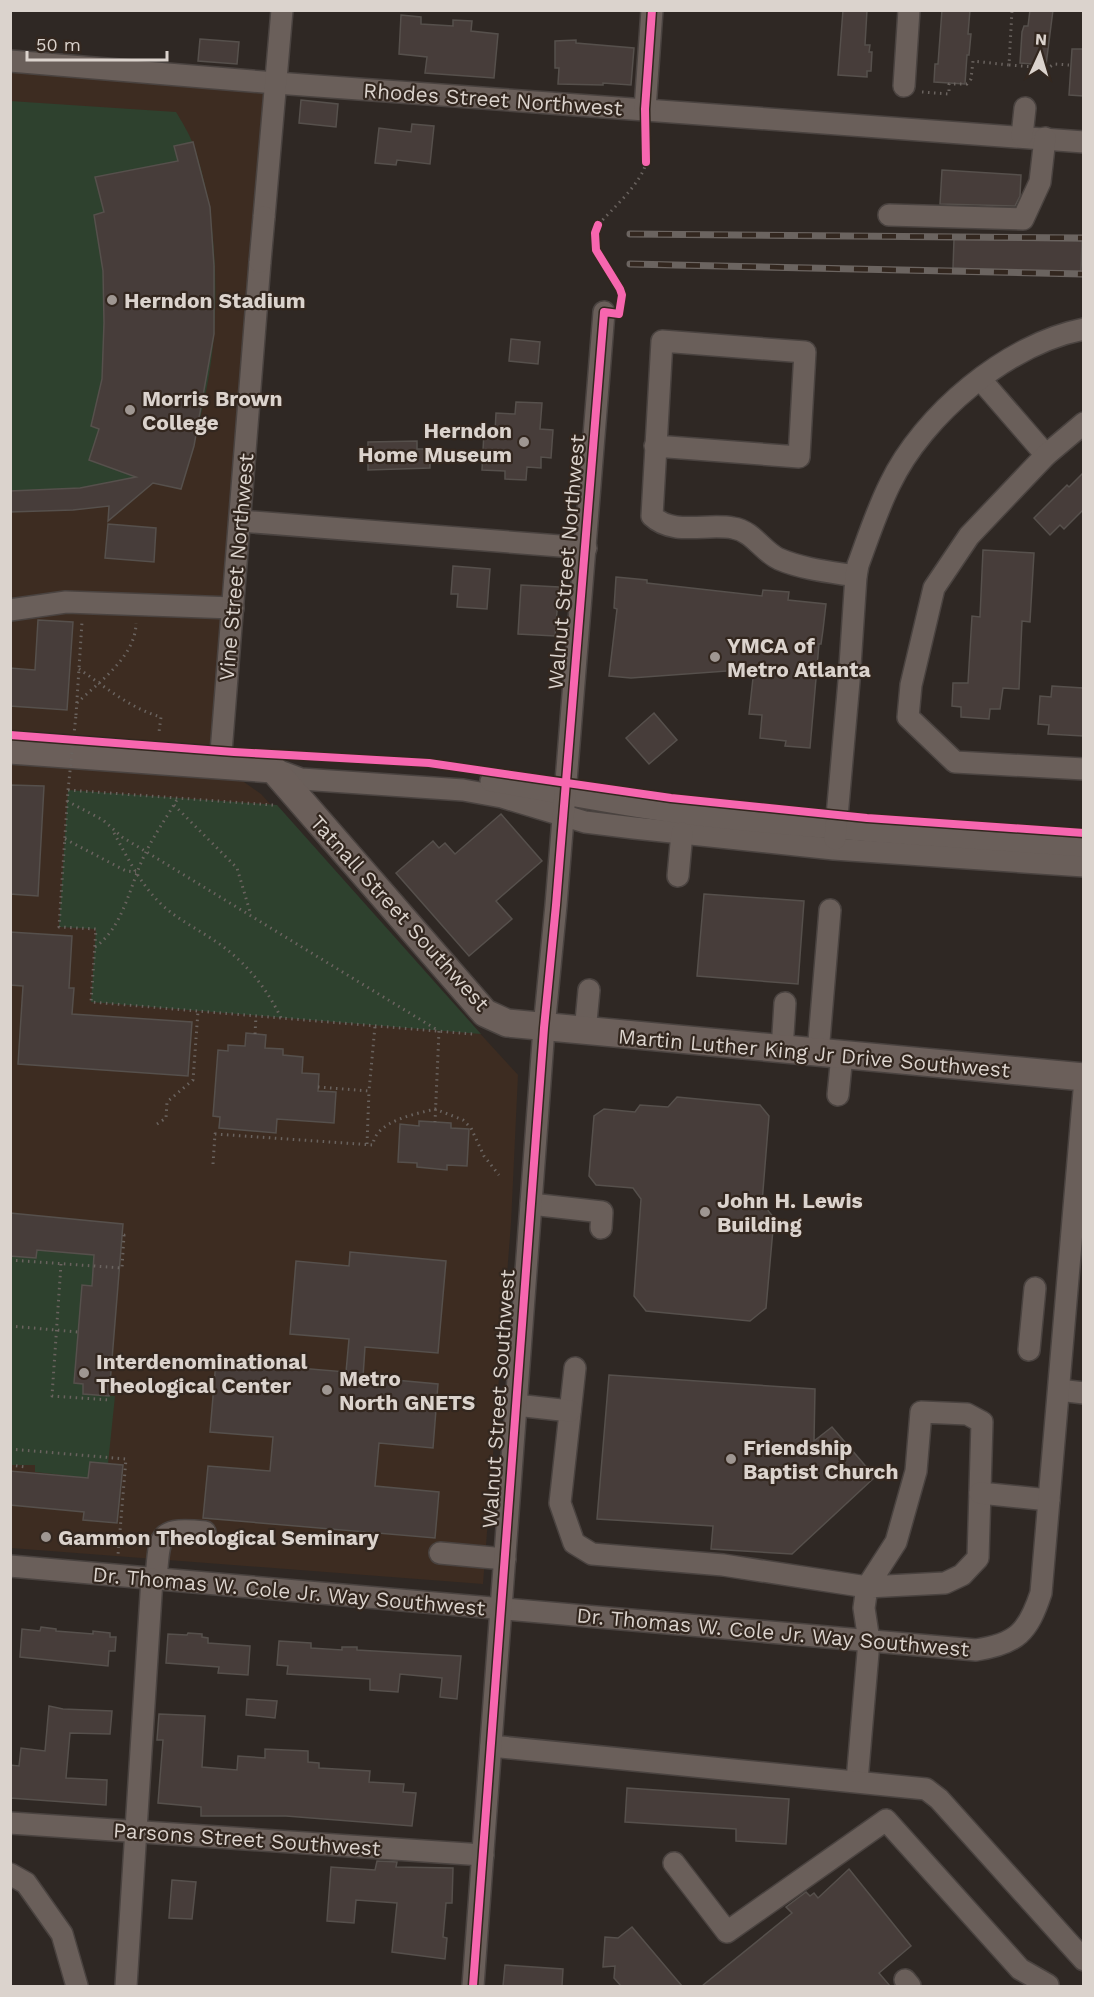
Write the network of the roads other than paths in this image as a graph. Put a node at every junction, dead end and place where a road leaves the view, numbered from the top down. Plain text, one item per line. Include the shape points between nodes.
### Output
1 (282, 10) edge
2 (652, 10) edge
3 (909, 10) edge
4 (10, 61) edge
5 (276, 83) junction
6 (913, 89) road end
7 (1025, 108) dead end
8 (645, 109) junction
9 (1022, 136) junction
10 (1045, 138) junction
11 (1083, 142) edge
12 (889, 214) dead end
13 (604, 312) road end
14 (1083, 329) edge
15 (981, 380) junction
16 (1083, 423) edge
17 (655, 446) junction
18 (1046, 455) junction
19 (240, 521) junction
20 (586, 548) junction
21 (856, 576) junction
22 (233, 608) junction
23 (10, 610) edge
24 (10, 750) edge
25 (220, 765) junction
26 (273, 769) junction
27 (1083, 770) edge
28 (564, 805) junction
29 (836, 827) junction
30 (682, 833) junction
31 (1083, 846) edge
32 (834, 849) junction
33 (1083, 866) edge
34 (678, 876) dead end
35 (830, 910) dead end
36 (589, 990) dead end
37 (784, 1003) dead end
38 (544, 1028) junction
39 (585, 1032) junction
40 (782, 1050) junction
41 (830, 1054) junction
42 (1083, 1077) edge
43 (1083, 1091) edge
44 (838, 1095) dead end
45 (531, 1204) junction
46 (601, 1228) dead end
47 (1035, 1288) dead end
48 (1029, 1350) dead end
49 (575, 1368) dead end
50 (1059, 1390) junction
51 (1083, 1393) edge
52 (516, 1405) junction
53 (570, 1410) junction
54 (980, 1493) junction
55 (1049, 1500) junction
56 (205, 1532) dead end
57 (440, 1553) dead end
58 (505, 1559) junction
59 (10, 1566) edge
60 (154, 1579) junction
61 (867, 1587) junction
62 (501, 1609) junction
63 (869, 1641) junction
64 (491, 1746) junction
65 (857, 1781) junction
66 (10, 1822) edge
67 (136, 1831) junction
68 (483, 1855) junction
69 (674, 1863) dead end
70 (10, 1874) edge
71 (1083, 1960) edge
72 (78, 1986) edge
73 (126, 1986) edge
74 (473, 1986) edge
75 (1048, 1986) edge

1 - 5 street, Vine Street Northwest
2 - 8 street
3 - 6 street
4 - 5 street, Rhodes Street Northwest
5 - 8 street, Rhodes Street Northwest
5 - 19 street, Vine Street Northwest, bridge
7 - 9 street
8 - 9 street, Rhodes Street Northwest
9 - 10 street, Rhodes Street Northwest
10 - 11 street, Rhodes Street Northwest
10 - 12 street via 1040,182 1023,219
13 - 20 street, Walnut Street Northwest
14 - 15 street via 1038,345
15 - 18 street
15 - 21 street via 937,417 913,447 890,484
16 - 18 street
17 - 17 street via 662,342 805,352 799,457
17 - 21 street via 652,516 659,523 734,528 748,533 777,558
18 - 27 street via 969,536 934,588 911,685 909,717 955,762
19 - 20 street
19 - 22 street, Vine Street Northwest
20 - 28 street, Walnut Street Northwest
21 - 29 street
22 - 23 street via 66,602
22 - 25 street, Vine Street Northwest
24 - 25 main road
25 - 26 main road
26 - 28 street via 301,779 463,790
26 - 38 main road, Tatnall Street Southwest via 485,1013 507,1023
28 - 29 street
28 - 30 street via 585,822
28 - 38 street, Walnut Street Southwest
29 - 31 street
29 - 32 street
30 - 32 street
30 - 34 street
32 - 33 street
35 - 41 street
36 - 39 street
37 - 40 street
38 - 39 main road, Martin Luther King Jr Drive Southwest
38 - 45 street, Walnut Street Southwest
39 - 40 main road, Martin Luther King Jr Drive Southwest
40 - 41 main road, Martin Luther King Jr Drive Southwest
41 - 42 main road, Martin Luther King Jr Drive Southwest
41 - 44 street
43 - 50 street, Dr. Thomas W. Cole Jr. Way Southwest
45 - 46 street via 602,1212
45 - 52 street, Walnut Street Southwest
47 - 48 street
49 - 53 street
50 - 51 street
50 - 55 street, Dr. Thomas W. Cole Jr. Way Southwest
52 - 53 street
52 - 58 street, Walnut Street Southwest
53 - 61 street via 560,1503 574,1543 592,1554 723,1565
54 - 55 street
54 - 61 street via 978,1558 962,1575 945,1583
54 - 61 street via 982,1422 967,1414 921,1412 916,1471 896,1542
55 - 63 street, Dr. Thomas W. Cole Jr. Way Southwest via 1041,1593 1033,1617 1018,1635 998,1647 976,1650
56 - 60 street via 178,1529 166,1534 159,1546
57 - 58 street
58 - 62 street, Walnut Street Southwest
59 - 60 street, Dr. Thomas W. Cole Jr. Way Southwest
60 - 62 street, Dr. Thomas W. Cole Jr. Way Southwest
60 - 67 street
61 - 63 street via 864,1608
62 - 63 street, Dr. Thomas W. Cole Jr. Way Southwest
62 - 64 street, Walnut Street Southwest
63 - 65 street
64 - 65 street
64 - 68 street, Walnut Street Southwest
65 - 71 street via 926,1789 939,1799
66 - 67 street, Parsons Street Southwest
67 - 68 street, Parsons Street Southwest
67 - 73 street
68 - 74 street, Walnut Street Southwest
69 - 75 street via 727,1932 886,1820 1020,1969
70 - 72 street via 26,1883 62,1934

